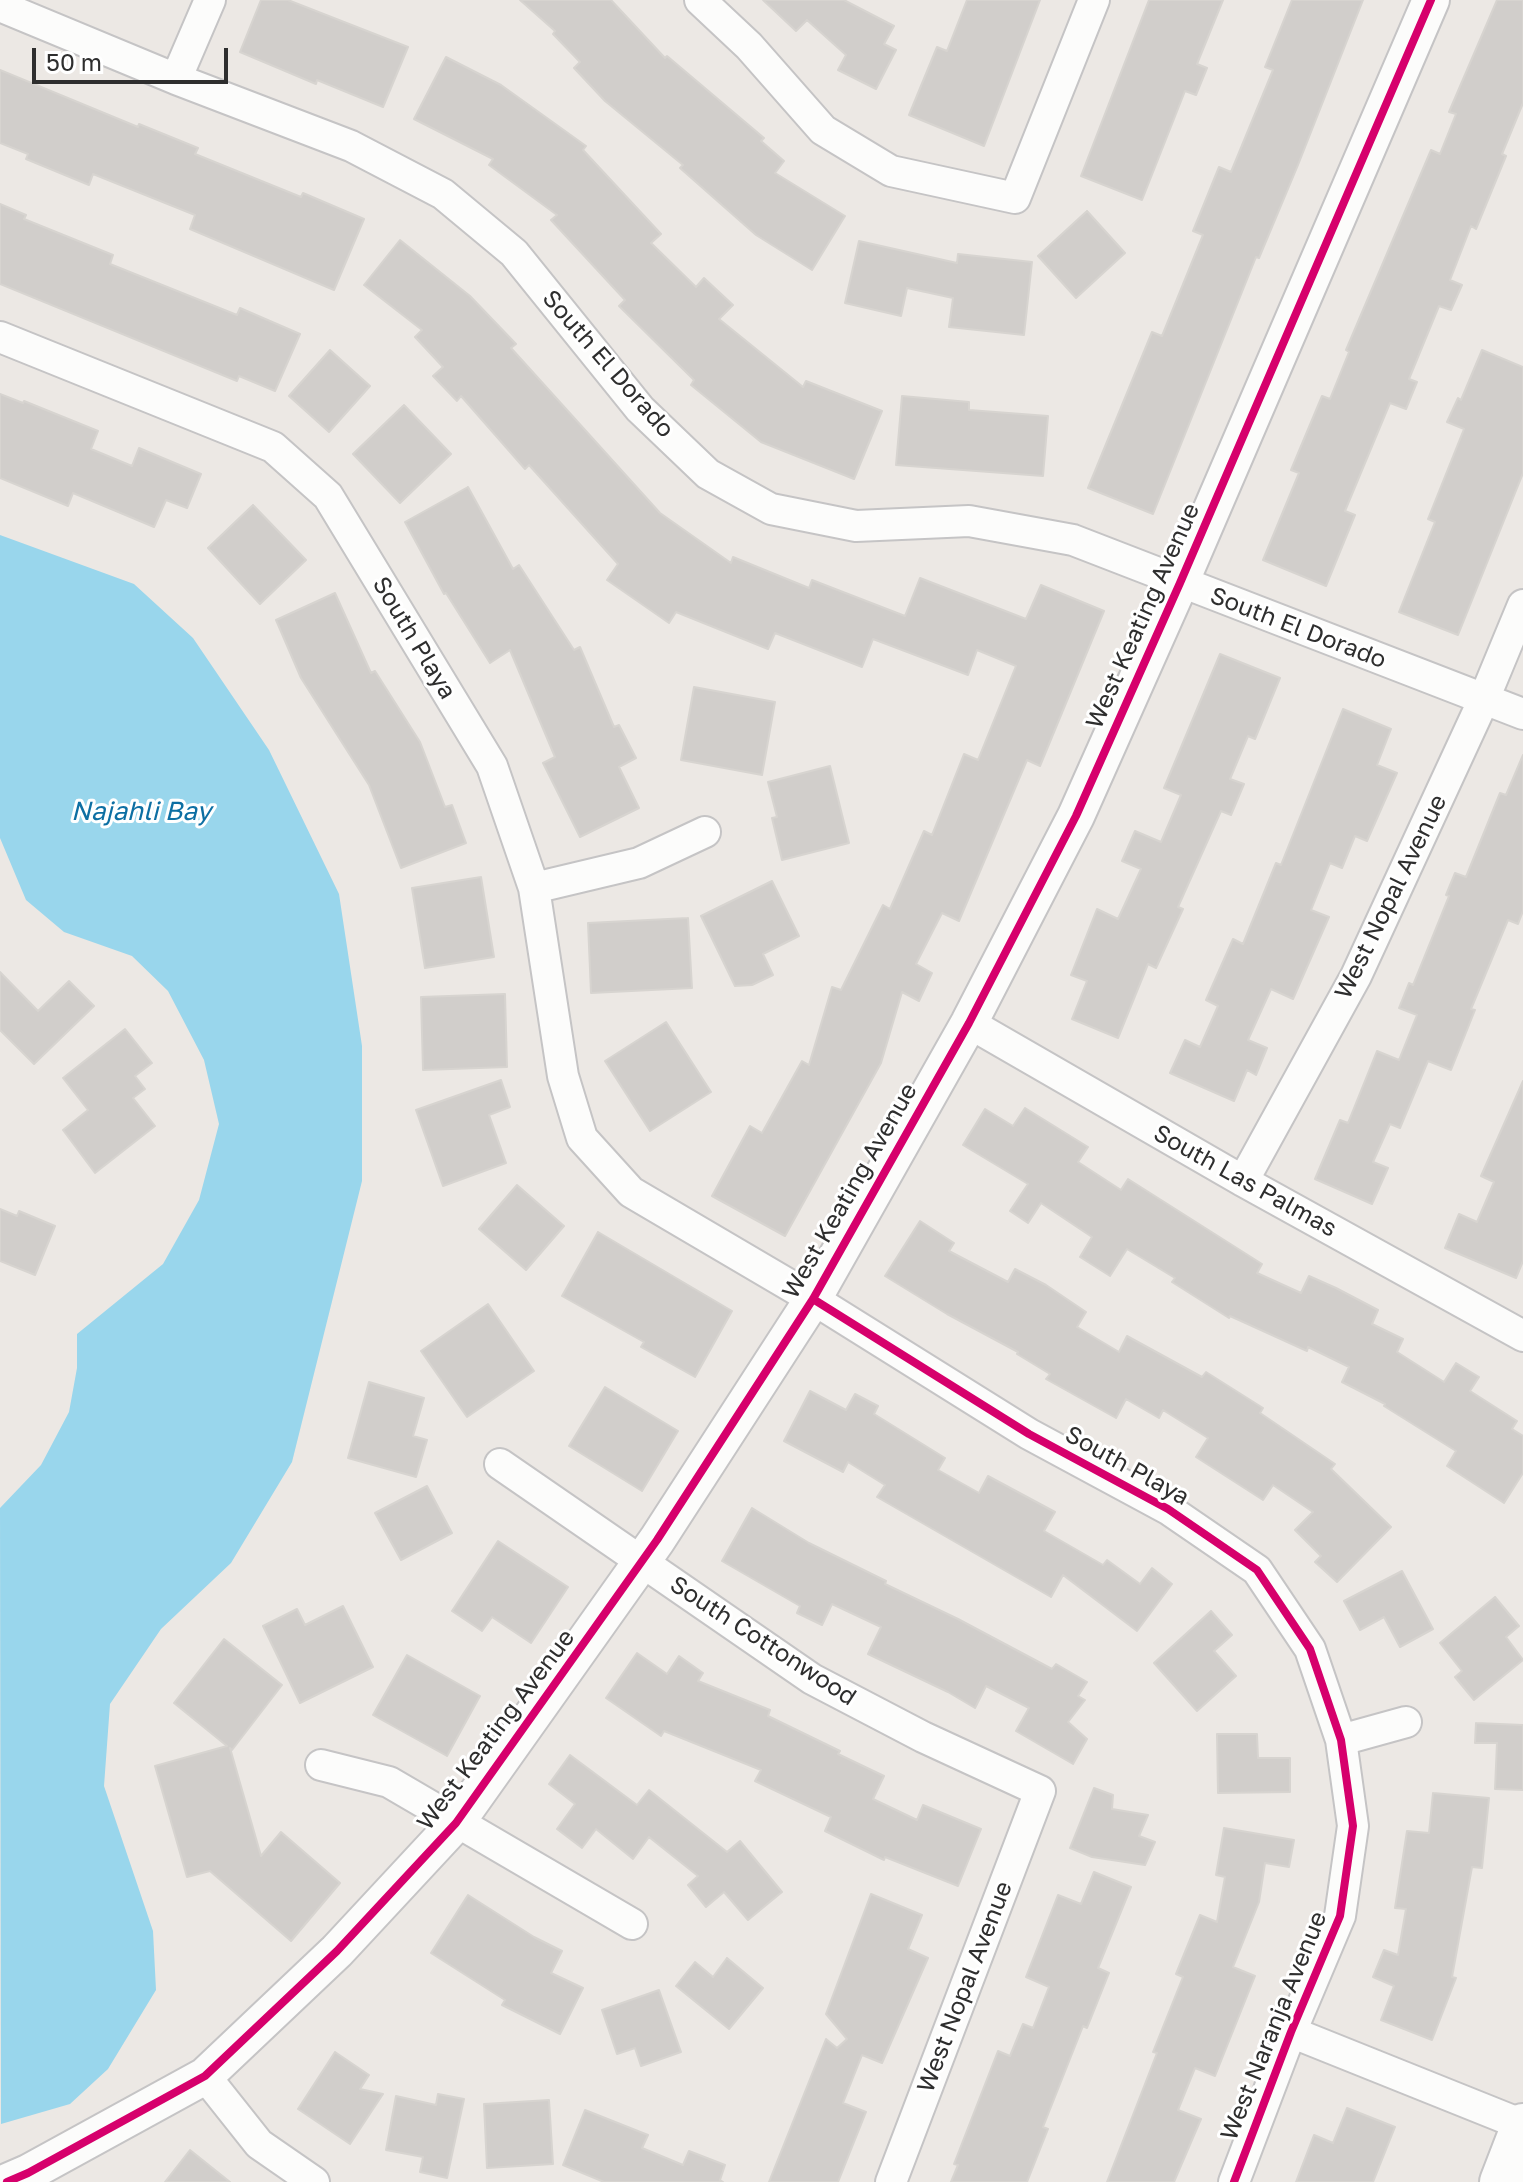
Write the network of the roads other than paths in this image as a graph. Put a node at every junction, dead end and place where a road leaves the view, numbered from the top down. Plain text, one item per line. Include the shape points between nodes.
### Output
1 (210, 0) edge
2 (700, 0) edge
3 (1094, 0) edge
4 (1431, 0) edge
5 (0, 6) edge
6 (176, 79) junction
7 (0, 337) edge
8 (1180, 583) junction
9 (1523, 605) edge
10 (1484, 699) junction
11 (1523, 714) edge
12 (705, 832) dead end
13 (534, 888) junction
14 (969, 1023) junction
15 (1243, 1181) junction
16 (813, 1299) junction
17 (1523, 1336) edge
18 (500, 1464) dead end
19 (643, 1563) junction
20 (1406, 1722) dead end
21 (1341, 1740) junction
22 (321, 1765) dead end
23 (1040, 1791) joint
24 (456, 1823) junction
25 (632, 1924) dead end
26 (1291, 2032) junction
27 (205, 2076) junction
28 (1523, 2125) edge
29 (7, 2182) edge
30 (314, 2182) edge
31 (891, 2182) edge
32 (1234, 2182) edge
33 (1501, 2182) edge

1 - 6 street
2 - 3 street via 823,130 891,171 1015,198
4 - 8 street, West Keating Avenue
5 - 6 street, South El Dorado
6 - 8 street, South El Dorado via 351,146 443,194 514,253 640,409 708,474 771,509 856,526 969,521 1073,540
7 - 13 street, South Playa via 273,447 328,496 492,766
8 - 10 street, South El Dorado
8 - 14 street, West Keating Avenue via 1076,816
9 - 10 street, West Nopal Avenue
10 - 11 street, South El Dorado
10 - 15 street, West Nopal Avenue via 1356,976
12 - 13 street via 639,863
13 - 16 street, South Playa via 570,1142 631,1192
14 - 15 street, South Las Palmas
14 - 16 street, West Keating Avenue
15 - 17 street, South Las Palmas
16 - 19 street, West Keating Avenue
16 - 21 street, South Playa via 1029,1434 1168,1509 1257,1570 1310,1649
18 - 19 street, South Cottonwood
19 - 23 street, South Cottonwood via 812,1679
19 - 24 street, West Keating Avenue
20 - 21 street
21 - 26 street, West Naranja Avenue via 1353,1826 1340,1916
22 - 24 street via 389,1782
23 - 31 street, West Nopal Avenue
24 - 25 street
24 - 27 street, West Keating Avenue via 337,1951
26 - 28 street
26 - 32 street, West Naranja Avenue
27 - 29 street, West Keating Avenue
27 - 30 street via 259,2144
28 - 33 main road

